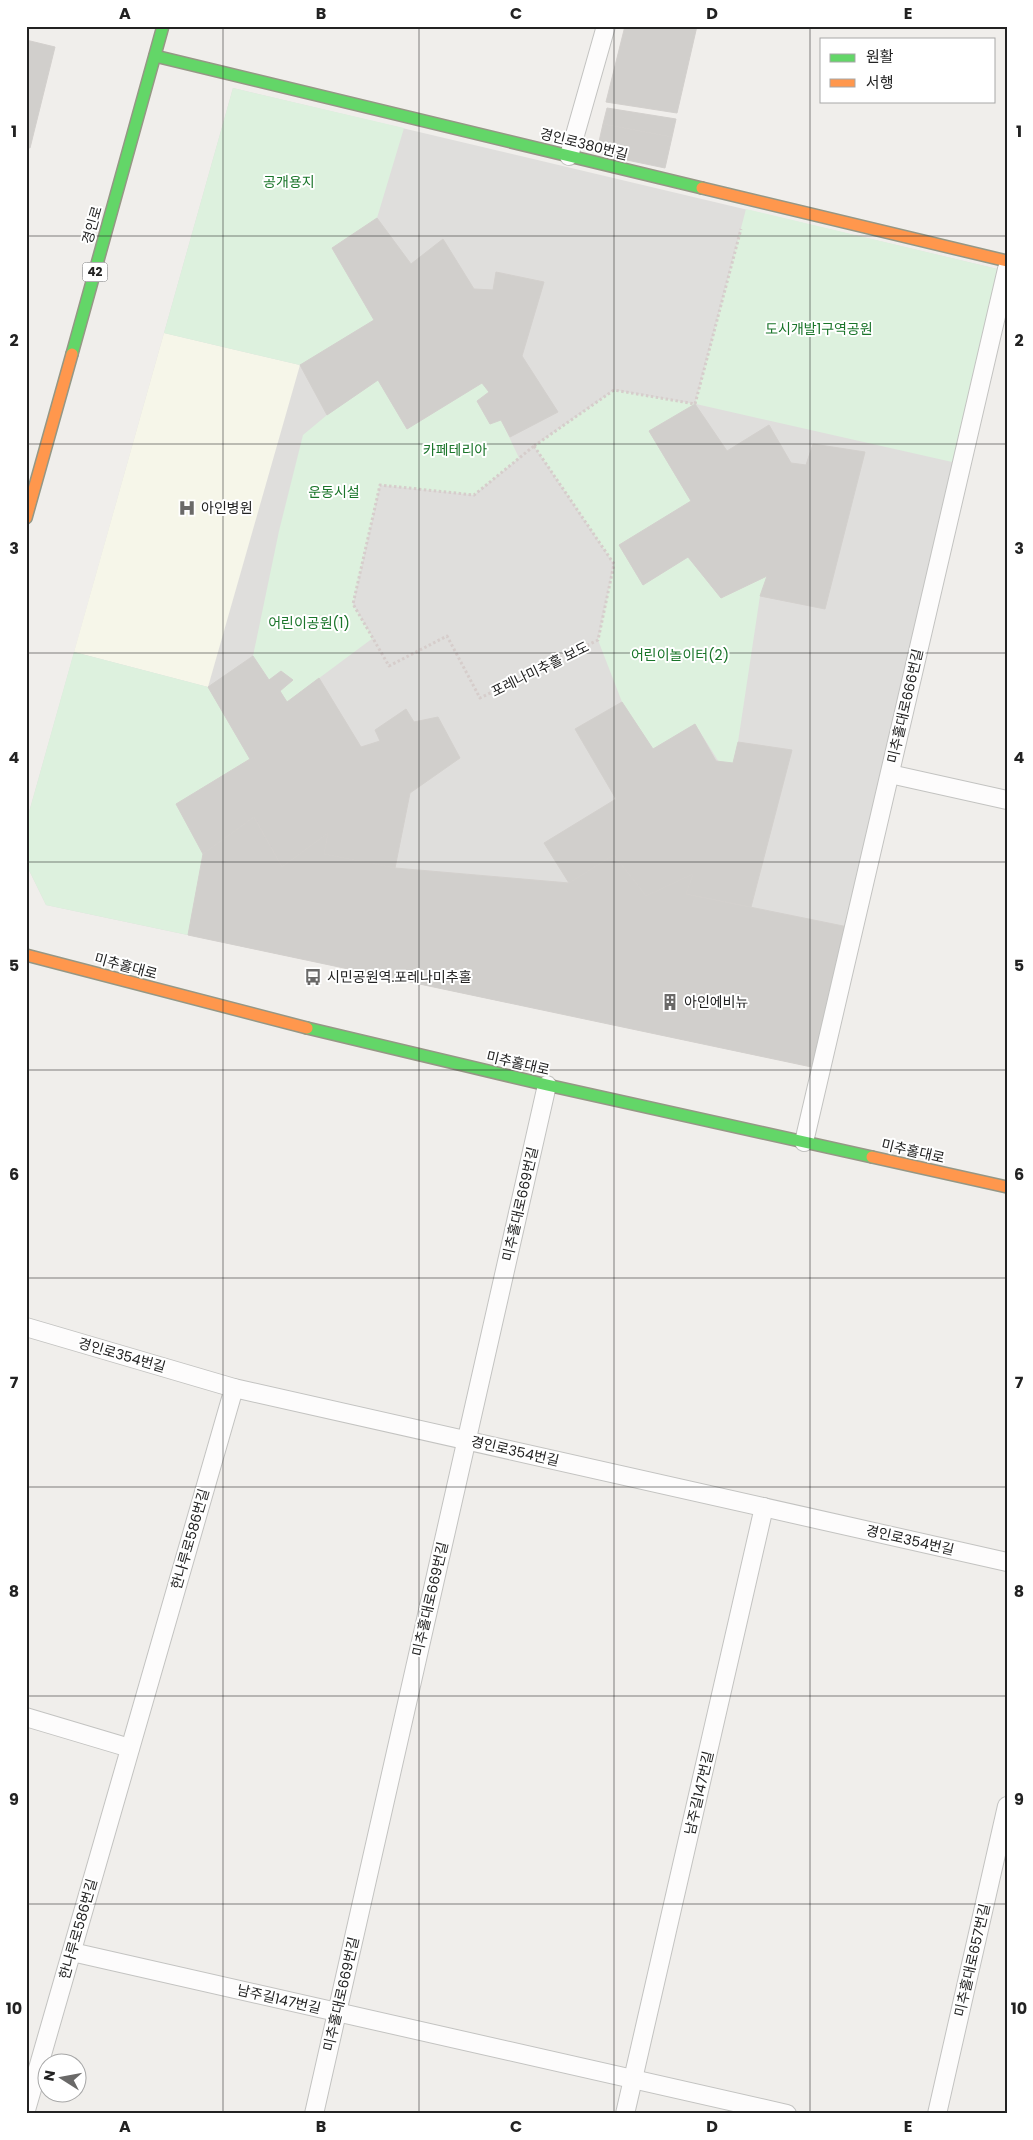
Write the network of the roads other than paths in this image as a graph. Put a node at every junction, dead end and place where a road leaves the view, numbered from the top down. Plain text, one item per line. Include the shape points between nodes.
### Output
1 (163, 26) edge
2 (606, 26) edge
3 (155, 56) junction
4 (569, 156) junction
5 (1007, 261) edge
6 (1007, 269) edge
7 (26, 518) edge
8 (890, 774) junction
9 (1007, 800) edge
10 (26, 955) edge
11 (547, 1085) junction
12 (804, 1142) junction
13 (1007, 1187) edge
14 (26, 1327) edge
15 (234, 1388) junction
16 (467, 1440) junction
17 (764, 1507) junction
18 (1007, 1562) edge
19 (26, 1717) edge
20 (130, 1748) junction
21 (1007, 1806) edge
22 (72, 1952) junction
23 (337, 2012) junction
24 (633, 2079) junction
25 (26, 2110) edge
26 (314, 2114) edge
27 (625, 2114) edge
28 (787, 2114) edge
29 (937, 2114) edge

1 - 3 main road, 경인로 / 42
2 - 4 lane
3 - 4 main road, 경인로380번길
3 - 7 main road, 경인로 / 42
4 - 5 main road, 경인로380번길
6 - 8 lane, 미추홀대로666번길
8 - 9 lane
8 - 12 lane, 미추홀대로666번길
10 - 11 main road, 미추홀대로 via 301,1027
11 - 12 main road, 미추홀대로
11 - 16 lane, 미추홀대로669번길
12 - 13 main road, 미추홀대로
14 - 15 lane, 경인로354번길
15 - 16 lane, 경인로354번길
15 - 20 lane, 한나루로586번길
16 - 17 lane, 경인로354번길
16 - 23 lane, 미추홀대로669번길
17 - 18 lane, 경인로354번길
17 - 24 lane, 남주길147번길
19 - 20 lane
20 - 22 lane, 한나루로586번길
21 - 29 lane, 미추홀대로657번길
22 - 23 lane, 남주길147번길
22 - 25 lane, 한나루로586번길
23 - 24 lane, 남주길147번길
23 - 26 lane, 미추홀대로669번길
24 - 27 lane
24 - 28 lane, 남주길147번길

